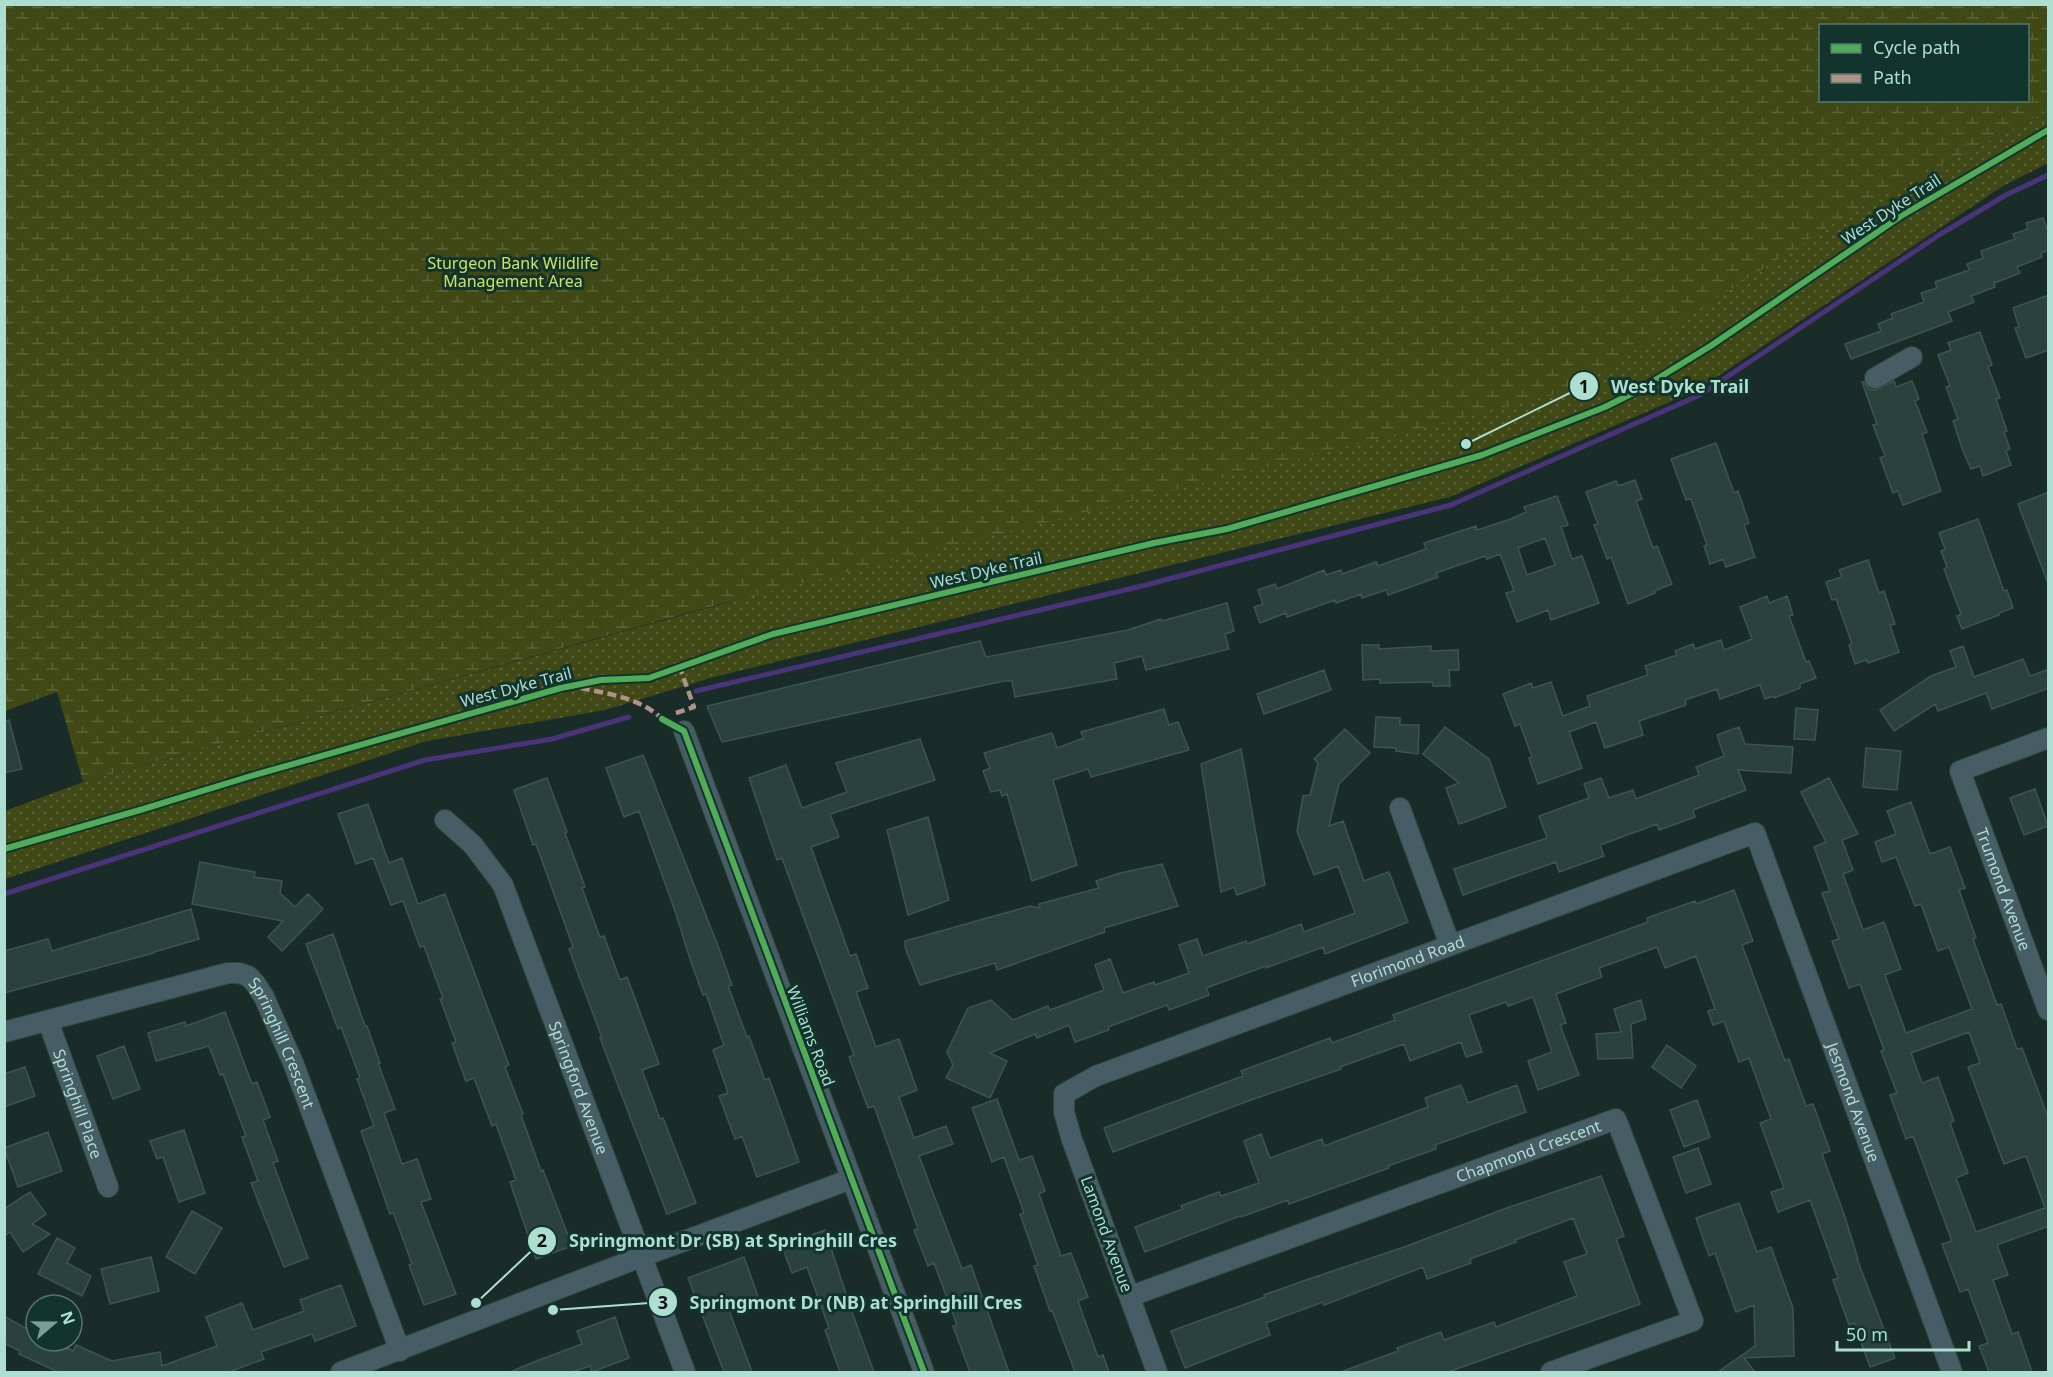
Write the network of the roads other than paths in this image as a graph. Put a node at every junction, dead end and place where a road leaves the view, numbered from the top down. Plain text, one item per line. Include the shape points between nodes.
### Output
1 (1912, 357) dead end
2 (1875, 378) dead end
3 (684, 731) dead end
4 (2049, 738) edge
5 (1400, 808) dead end
6 (445, 820) dead end
7 (1755, 833) joint
8 (1450, 945) junction
9 (2045, 988) edge
10 (2049, 1010) edge
11 (48, 1021) junction
12 (4, 1032) edge
13 (1064, 1094) joint
14 (851, 1179) junction
15 (108, 1186) dead end
16 (641, 1257) junction
17 (1131, 1296) junction
18 (400, 1351) junction
19 (341, 1372) edge
20 (685, 1372) edge
21 (924, 1372) edge
22 (1157, 1372) edge
23 (1551, 1372) edge
24 (1952, 1372) edge

1 - 2 street
3 - 14 street, Williams Road
4 - 9 street, Trumond Avenue via 1960,771
5 - 8 street
6 - 16 street, Springford Avenue via 473,845 503,885
7 - 8 street, Florimond Road
7 - 24 street, Jesmond Avenue
8 - 13 street, Florimond Road via 1096,1076
9 - 10 street, Trumond Avenue
11 - 12 street, Springhill Crescent
11 - 15 street, Springhill Place
11 - 18 street, Springhill Crescent via 228,973 239,973 255,982 294,1065
13 - 17 street, Lamond Avenue via 1064,1112 1072,1140
14 - 16 street
14 - 21 street, Williams Road
16 - 18 street
16 - 20 street, Springford Avenue
17 - 22 street, Lamond Avenue
17 - 23 street, Chapmond Crescent via 1616,1119 1693,1321
18 - 19 street

